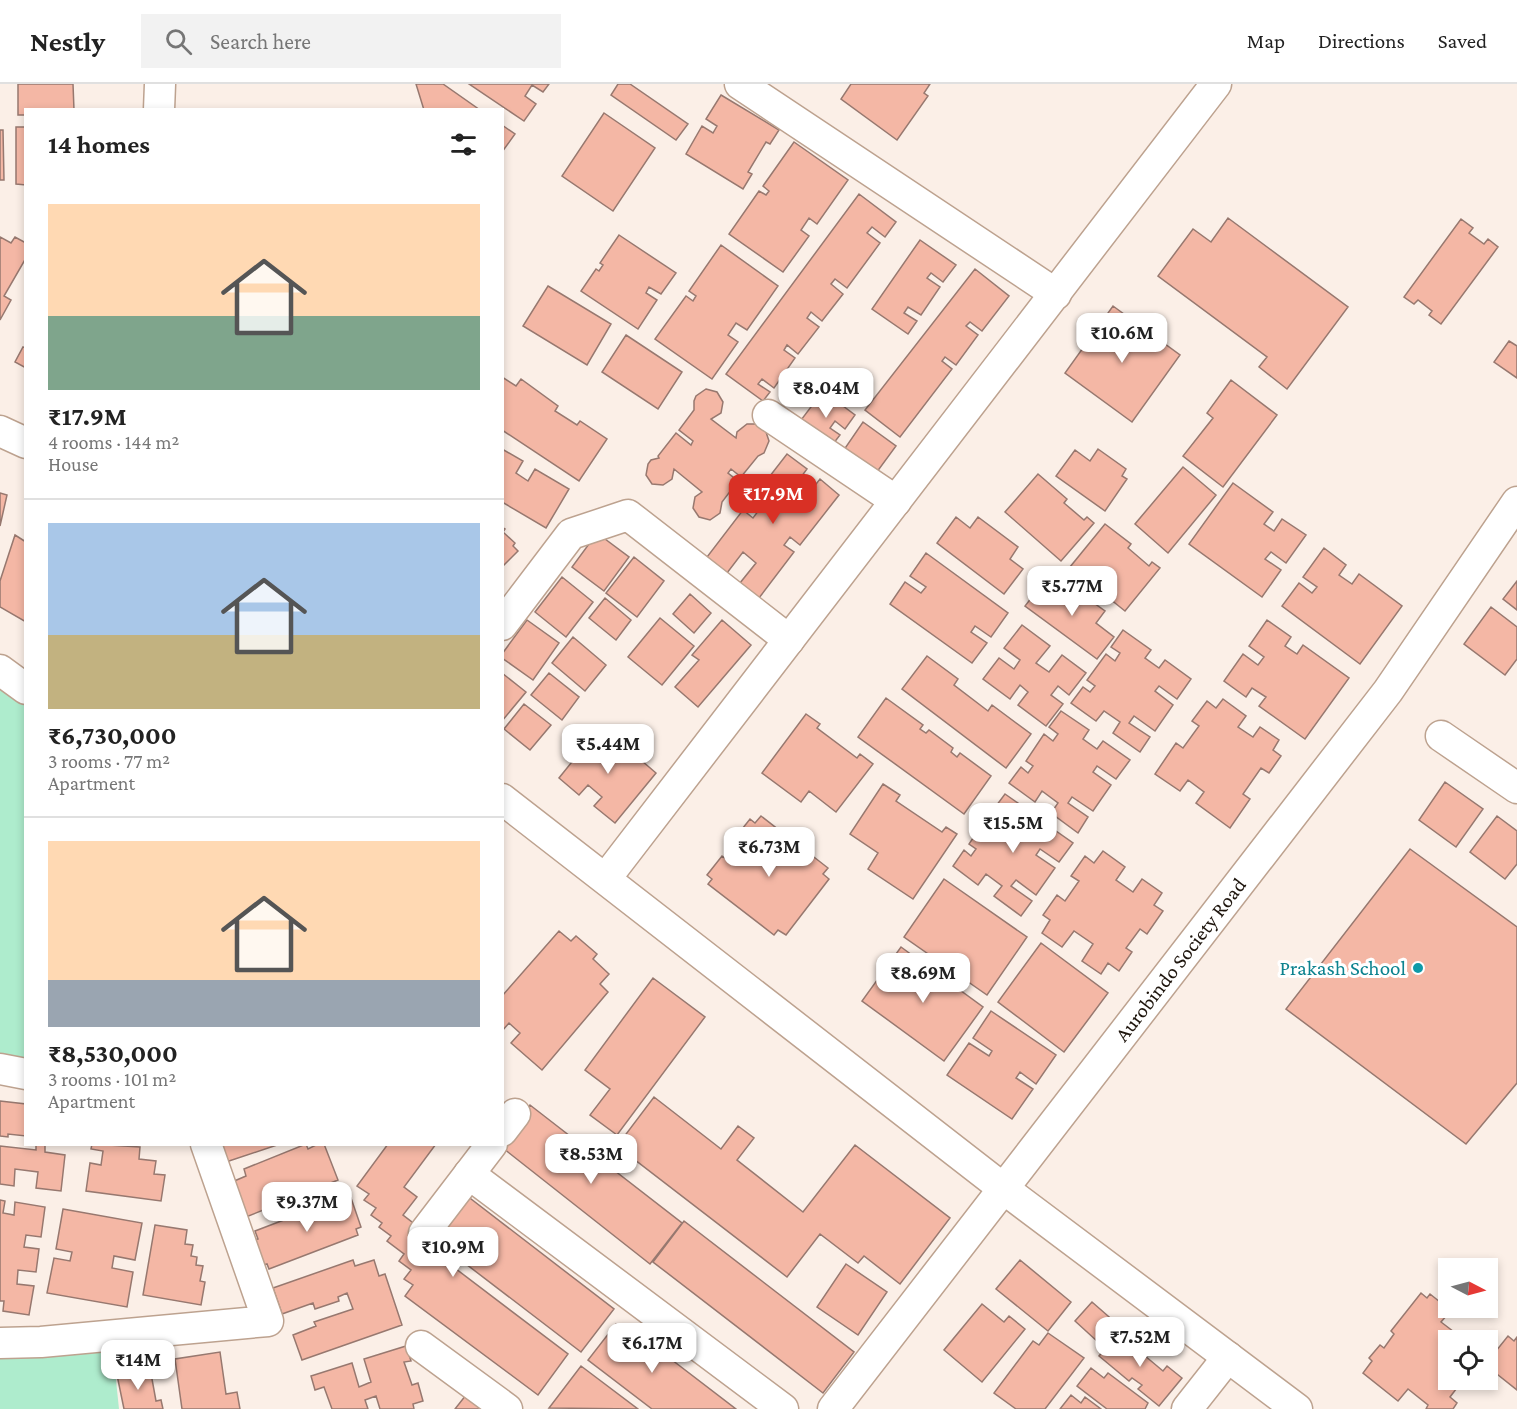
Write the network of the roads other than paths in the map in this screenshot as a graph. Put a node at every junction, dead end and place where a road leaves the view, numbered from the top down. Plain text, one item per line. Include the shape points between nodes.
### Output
1 (160, 84) edge
2 (740, 84) edge
3 (1216, 84) edge
4 (159, 108) edge
5 (1056, 294) junction
6 (768, 415) dead end
7 (0, 431) edge
8 (24, 443) edge
9 (896, 501) junction
10 (1517, 502) edge
11 (504, 622) edge
12 (789, 640) junction
13 (0, 670) edge
14 (24, 688) edge
15 (1441, 736) dead end
16 (1517, 788) edge
17 (504, 801) edge
18 (606, 878) junction
19 (0, 1070) edge
20 (24, 1074) edge
21 (207, 1146) edge
22 (490, 1146) edge
23 (469, 1174) junction
24 (1004, 1189) junction
25 (424, 1233) dead end
26 (0, 1343) edge
27 (421, 1346) dead end
28 (1228, 1357) junction
29 (507, 1409) edge
30 (783, 1409) edge
31 (833, 1409) edge
32 (1187, 1409) edge
33 (1297, 1409) edge

1 - 4 street
2 - 5 street
3 - 5 street
5 - 9 street
6 - 9 street
7 - 8 street
9 - 12 street
10 - 24 street, Aurobindo Society Road via 1388,691
11 - 12 street via 571,534 628,515
12 - 18 street
13 - 14 street
15 - 16 street
17 - 18 street
18 - 24 street
19 - 20 street
21 - 26 street via 268,1321
22 - 23 street
23 - 25 street
23 - 30 street
24 - 28 street
24 - 31 street, Aurobindo Society Road
27 - 29 street
28 - 32 street
28 - 33 street

